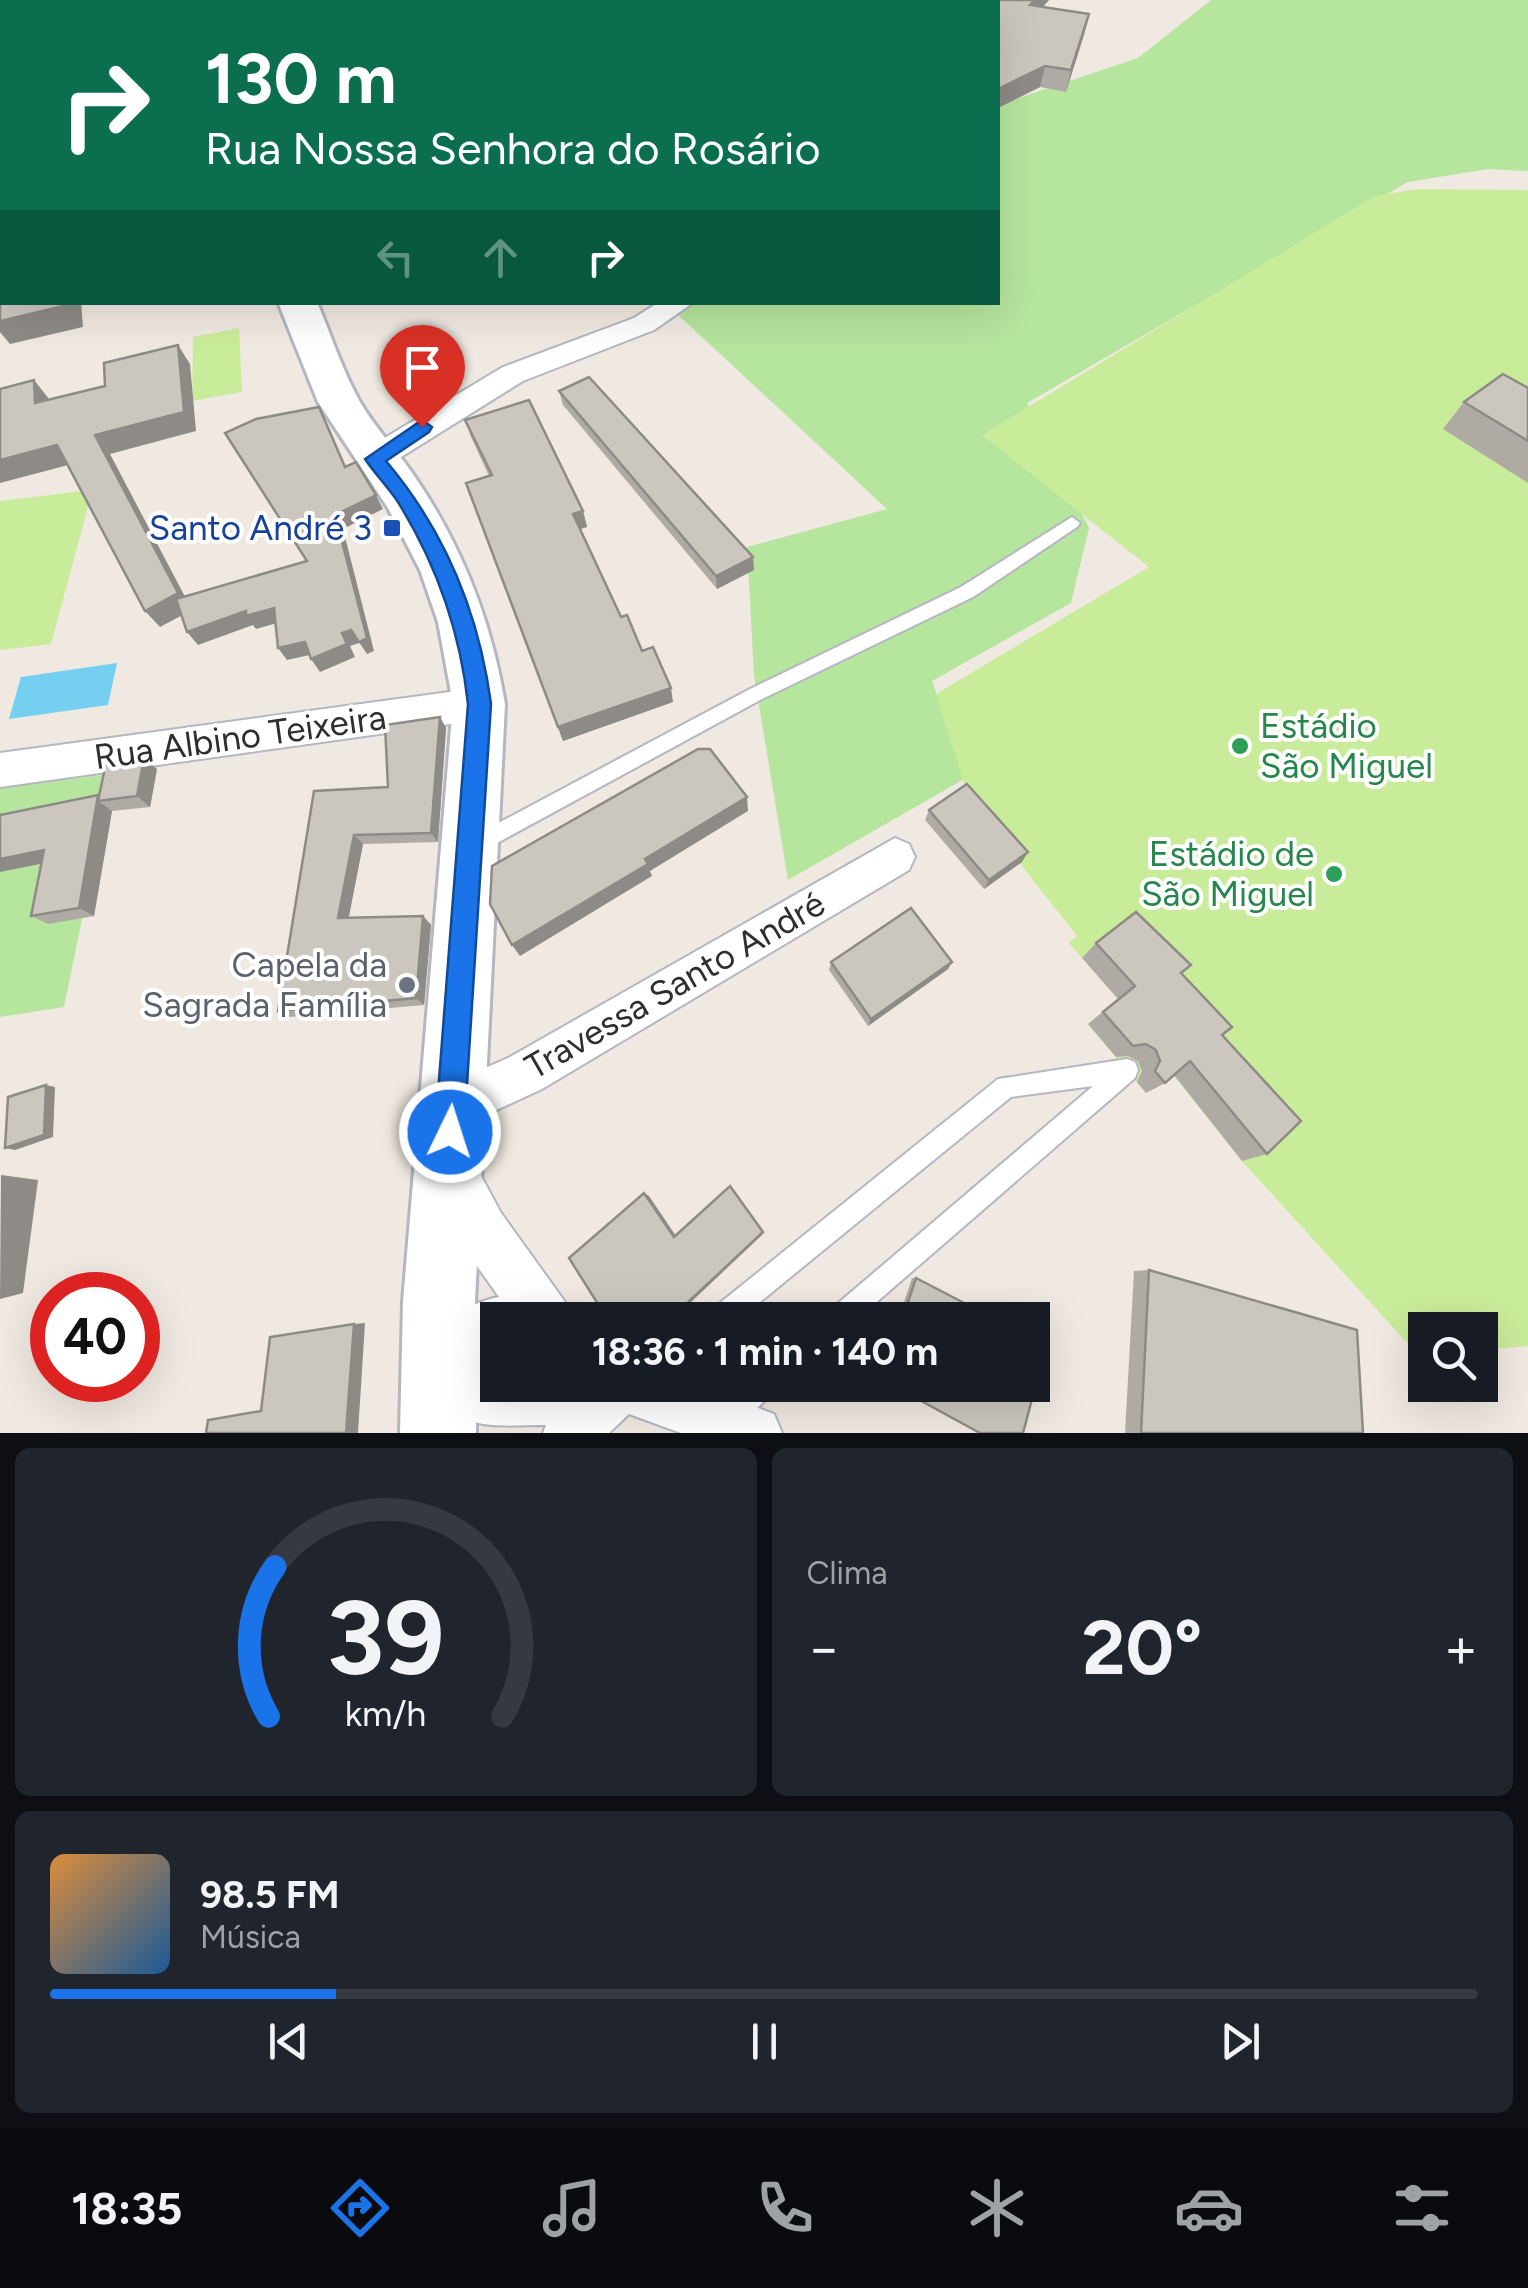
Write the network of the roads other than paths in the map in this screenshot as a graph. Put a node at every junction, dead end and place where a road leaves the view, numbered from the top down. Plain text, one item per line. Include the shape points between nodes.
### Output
1 (298, 305) edge
2 (675, 305) edge
3 (374, 459) junction
4 (1072, 523) dead end
5 (480, 704) junction
6 (0, 770) edge
7 (472, 847) junction
8 (896, 857) dead end
9 (450, 1132) junction
10 (515, 1302) edge
11 (741, 1302) edge
12 (859, 1302) edge
13 (480, 1328) edge
14 (480, 1397) edge
15 (438, 1400) edge
16 (608, 1402) edge
17 (670, 1402) edge
18 (753, 1402) edge
19 (738, 1427) edge
20 (570, 1433) edge

1 - 3 street via 338,400
2 - 3 street via 644,324 513,374
3 - 5 street via 403,494 444,566 473,650
4 - 7 lane via 967,592 756,694
5 - 6 street, Rua Albino Teixeira
5 - 7 street
7 - 9 street
8 - 9 street, Travessa Santo André via 526,1073
9 - 10 street via 482,1231
9 - 15 street
11 - 12 lane via 1006,1087 1126,1070
13 - 15 street
14 - 15 street
16 - 20 street
17 - 19 street
18 - 19 lane

